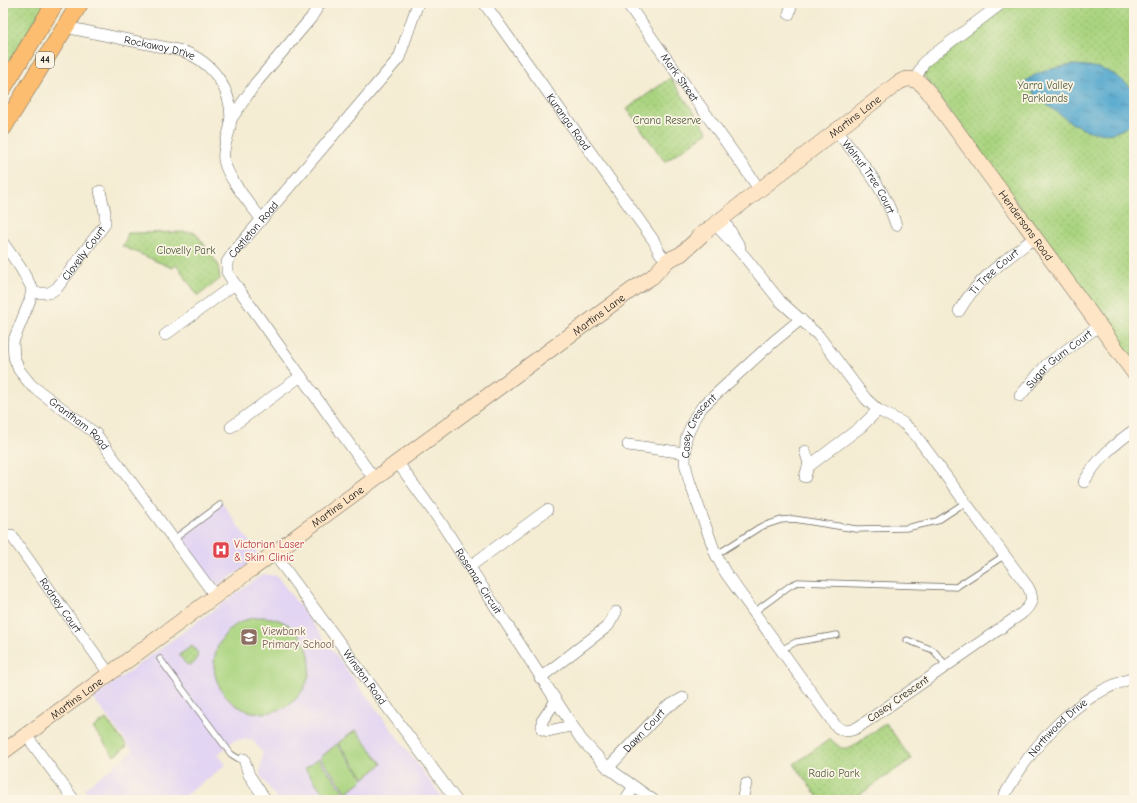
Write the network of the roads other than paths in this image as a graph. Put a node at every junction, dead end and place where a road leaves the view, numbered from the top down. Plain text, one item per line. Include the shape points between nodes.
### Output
1 (55, 3) edge
2 (80, 3) edge
3 (320, 3) edge
4 (418, 3) edge
5 (484, 3) edge
6 (627, 3) edge
7 (1002, 3) edge
8 (65, 27) junction
9 (915, 80) junction
10 (255, 84) junction
11 (3, 88) edge
12 (230, 104) junction
13 (230, 122) junction
14 (3, 128) edge
15 (836, 130) junction
16 (100, 190) dead end
17 (760, 190) junction
18 (261, 219) junction
19 (896, 225) dead end
20 (714, 226) junction
21 (1034, 238) junction
22 (3, 243) edge
23 (666, 258) junction
24 (235, 284) junction
25 (32, 293) junction
26 (959, 311) dead end
27 (798, 317) junction
28 (1100, 325) junction
29 (165, 335) dead end
30 (1134, 373) edge
31 (301, 376) junction
32 (1020, 396) dead end
33 (878, 410) junction
34 (231, 427) dead end
35 (1134, 430) edge
36 (628, 445) dead end
37 (805, 451) dead end
38 (685, 453) junction
39 (398, 463) junction
40 (375, 480) junction
41 (1084, 482) dead end
42 (966, 502) junction
43 (220, 505) dead end
44 (546, 510) dead end
45 (11, 535) dead end
46 (174, 539) junction
47 (274, 554) junction
48 (716, 555) junction
49 (1005, 555) junction
50 (469, 567) junction
51 (216, 597) junction
52 (616, 612) dead end
53 (754, 613) junction
54 (837, 635) dead end
55 (908, 640) dead end
56 (780, 650) junction
57 (160, 659) dead end
58 (947, 666) junction
59 (110, 674) junction
60 (540, 678) junction
61 (1134, 678) edge
62 (683, 698) dead end
63 (555, 702) junction
64 (571, 726) junction
65 (26, 735) junction
66 (3, 752) edge
67 (244, 759) joint
68 (608, 768) junction
69 (746, 784) dead end
70 (634, 787) junction
71 (74, 800) edge
72 (266, 800) edge
73 (456, 800) edge
74 (625, 800) edge
75 (653, 800) edge
76 (742, 800) edge
77 (1002, 800) edge

1 - 11 main road, 44
2 - 8 main road, 44
3 - 10 street via 311,18
4 - 18 street, Castleton Road via 399,58
5 - 23 street, Kuranga Road
6 - 17 street, Mark Street
7 - 9 street via 924,62
8 - 12 street, Rockaway Drive via 188,53 215,73
8 - 14 main road, 44
9 - 15 street, Martins Lane via 902,80
9 - 21 street, Hendersons Road via 927,90
10 - 12 street
10 - 13 street
12 - 13 street
13 - 18 street via 224,151 225,165
15 - 17 street, Martins Lane
15 - 19 street, Walnut Tree Court via 880,188
16 - 25 street, Clovelly Court via 106,220 101,232 57,288 49,293
17 - 20 street, Martins Lane
18 - 24 street, Castleton Road via 228,262 228,272
20 - 23 street, Martins Lane via 681,254
20 - 27 street, Casey Crescent
21 - 26 street, Ti Tree Court via 982,279
21 - 28 street, Hendersons Road
22 - 25 street via 31,285
23 - 39 street, Martins Lane via 659,272
24 - 29 street
24 - 31 street, Castleton Road
25 - 46 street, Grantham Road via 13,342 14,357 19,370 31,385 92,429
27 - 33 street, Casey Crescent via 818,335 861,394
27 - 38 street, Casey Crescent via 702,407 690,427
28 - 30 street, Hendersons Road
28 - 32 street, Sugar Gum Court via 1046,365
31 - 34 street
31 - 40 street, Castleton Road
33 - 37 street via 807,472
33 - 42 street, Casey Crescent via 903,423 914,433
35 - 41 street via 1111,446 1092,467
36 - 38 street
38 - 48 street, Casey Crescent via 690,480
39 - 40 street, Martins Lane
39 - 50 street, Rosemar Circuit
40 - 47 street, Martins Lane
42 - 48 lane via 937,521 906,528 856,529 794,519 781,520 760,527
42 - 49 street, Casey Crescent
43 - 46 lane
44 - 50 street
45 - 59 street, Rodney Court
46 - 51 street, Grantham Road
47 - 51 street, Martins Lane
47 - 73 street, Winston Road
48 - 53 street, Casey Crescent
49 - 53 lane via 956,587 798,582
49 - 58 street, Casey Crescent via 1031,592 1031,603 1021,614
50 - 60 street, Rosemar Circuit
51 - 59 street, Martins Lane
52 - 60 street via 608,626
53 - 56 street, Casey Crescent
54 - 56 lane via 796,642
55 - 58 lane via 933,650
56 - 58 street, Casey Crescent via 835,725 844,731 860,726
57 - 67 lane via 231,754
59 - 65 street, Martins Lane
60 - 63 street, Rosemar Circuit
61 - 77 street, Northwood Drive via 1099,692 1070,714 1035,750
62 - 68 street, Dawn Court via 665,708
63 - 64 street, Rosemar Circuit
63 - 64 street via 542,721 542,729 548,731
64 - 68 street, Rosemar Circuit via 589,750
65 - 66 street, Martins Lane
65 - 71 street
67 - 72 street via 249,775
68 - 70 street, Rosemar Circuit
69 - 76 street
70 - 74 street
70 - 75 street, Rosemar Circuit

